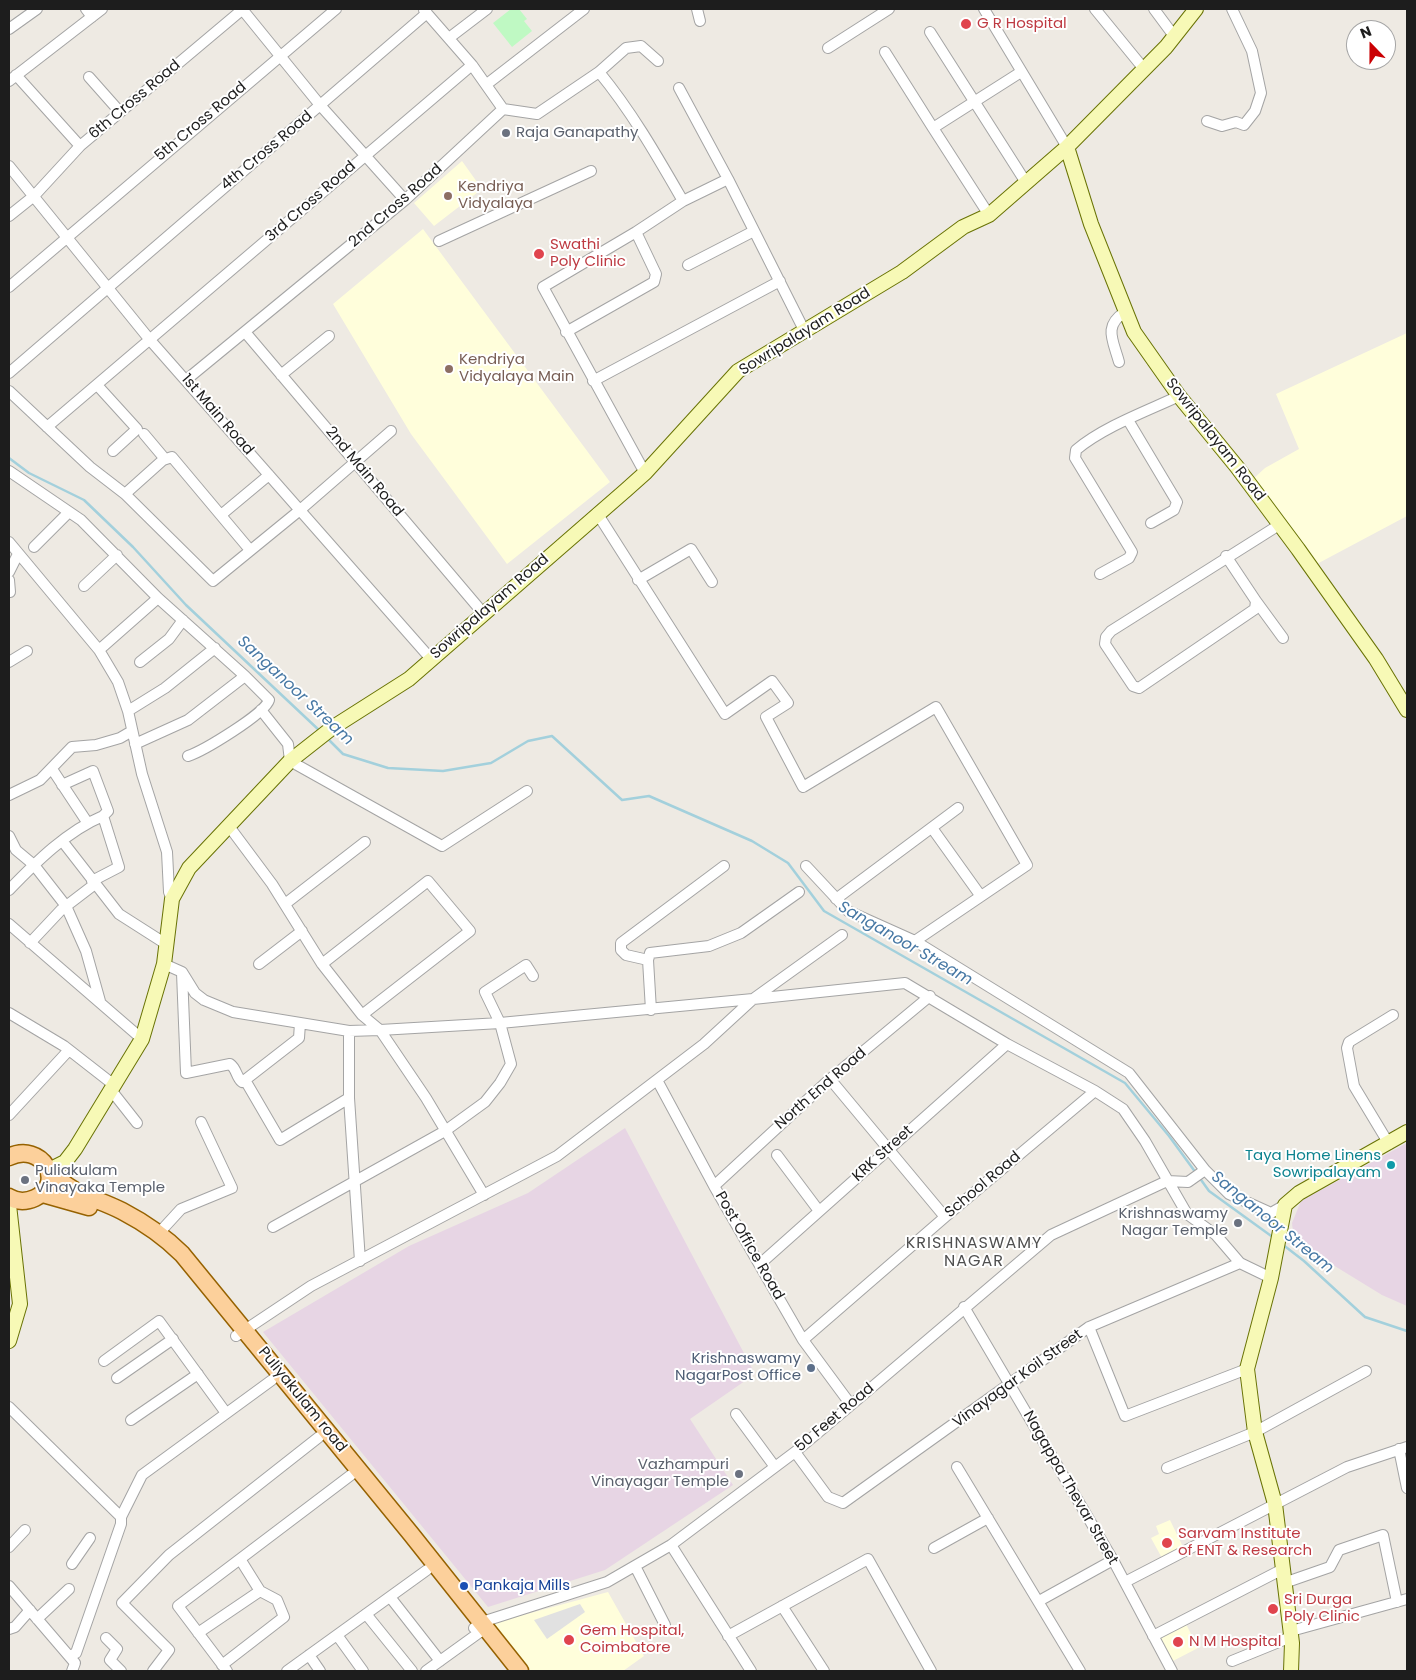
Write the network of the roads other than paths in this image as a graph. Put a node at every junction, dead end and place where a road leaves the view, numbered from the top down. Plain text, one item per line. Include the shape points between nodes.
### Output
1 (37, 9) edge
2 (102, 9) edge
3 (242, 9) edge
4 (336, 9) edge
5 (488, 9) edge
6 (584, 9) edge
7 (697, 9) edge
8 (889, 9) edge
9 (1095, 9) edge
10 (1154, 9) edge
11 (1196, 9) edge
12 (1232, 9) edge
13 (425, 11) edge
14 (989, 11) edge
15 (89, 13) edge
16 (700, 21) dead end
17 (9, 29) edge
18 (930, 32) dead end
19 (1174, 36) junction
20 (449, 38) junction
21 (828, 48) dead end
22 (885, 52) dead end
23 (280, 55) junction
24 (658, 61) dead end
25 (472, 65) junction
26 (1144, 69) junction
27 (599, 72) junction
28 (1021, 72) junction
29 (89, 77) dead end
30 (12, 78) edge
31 (487, 84) junction
32 (679, 88) dead end
33 (974, 102) junction
34 (320, 105) junction
35 (503, 110) junction
36 (120, 112) junction
37 (1207, 121) dead end
38 (933, 128) junction
39 (80, 146) junction
40 (1067, 147) junction
41 (365, 155) junction
42 (9, 166) edge
43 (591, 170) dead end
44 (728, 179) junction
45 (1025, 181) junction
46 (34, 196) junction
47 (405, 200) junction
48 (683, 201) junction
49 (9, 216) edge
50 (988, 216) junction
51 (754, 231) junction
52 (636, 232) junction
53 (66, 237) junction
54 (439, 241) dead end
55 (688, 265) dead end
56 (780, 281) junction
57 (9, 287) edge
58 (106, 288) junction
59 (1125, 312) junction
60 (245, 332) junction
61 (566, 332) junction
62 (805, 332) junction
63 (330, 336) dead end
64 (150, 340) junction
65 (1119, 362) dead end
66 (9, 373) edge
67 (281, 375) junction
68 (186, 380) junction
69 (592, 381) junction
70 (97, 384) junction
71 (9, 391) edge
72 (1179, 396) junction
73 (1128, 420) junction
74 (47, 427) junction
75 (391, 431) dead end
76 (144, 434) dead end
77 (113, 451) dead end
78 (165, 459) junction
79 (355, 461) junction
80 (9, 471) edge
81 (645, 473) junction
82 (270, 475) junction
83 (125, 494) junction
84 (300, 510) junction
85 (69, 512) junction
86 (598, 513) junction
87 (221, 515) junction
88 (1151, 523) dead end
89 (1279, 525) junction
90 (9, 542) edge
91 (34, 548) dead end
92 (250, 550) junction
93 (18, 554) junction
94 (117, 555) junction
95 (1226, 556) junction
96 (9, 572) edge
97 (1100, 574) dead end
98 (9, 580) edge
99 (638, 580) junction
100 (712, 582) dead end
101 (84, 586) dead end
102 (10, 592) edge
103 (158, 598) junction
104 (1256, 602) junction
105 (483, 613) junction
106 (183, 620) junction
107 (1282, 638) dead end
108 (215, 648) junction
109 (99, 650) junction
110 (27, 651) dead end
111 (431, 659) junction
112 (9, 662) edge
113 (140, 662) dead end
114 (246, 676) junction
115 (261, 710) junction
116 (1407, 710) edge
117 (128, 711) junction
118 (132, 731) junction
119 (135, 744) junction
120 (188, 756) dead end
121 (290, 761) junction
122 (52, 768) junction
123 (62, 785) junction
124 (527, 791) dead end
125 (9, 795) edge
126 (958, 808) dead end
127 (103, 816) junction
128 (87, 822) junction
129 (228, 825) junction
130 (932, 828) junction
131 (9, 836) edge
132 (63, 842) junction
133 (365, 842) dead end
134 (34, 865) junction
135 (724, 866) dead end
136 (806, 866) dead end
137 (94, 883) junction
138 (9, 890) edge
139 (799, 892) dead end
140 (980, 895) junction
141 (172, 898) junction
142 (836, 899) junction
143 (285, 904) junction
144 (66, 906) junction
145 (9, 924) edge
146 (302, 931) junction
147 (842, 935) dead end
148 (915, 941) junction
149 (30, 942) junction
150 (166, 944) junction
151 (648, 960) junction
152 (164, 964) junction
153 (259, 964) dead end
154 (322, 964) junction
155 (182, 972) junction
156 (533, 976) dead end
157 (930, 996) junction
158 (753, 1000) junction
159 (100, 1001) junction
160 (651, 1010) junction
161 (9, 1013) edge
162 (362, 1015) junction
163 (1393, 1015) dead end
164 (300, 1023) junction
165 (500, 1023) junction
166 (380, 1030) junction
167 (349, 1031) junction
168 (142, 1039) junction
169 (1007, 1044) junction
170 (69, 1050) junction
171 (830, 1079) junction
172 (245, 1080) junction
173 (657, 1080) junction
174 (113, 1087) junction
175 (1095, 1091) junction
176 (349, 1098) junction
177 (9, 1115) edge
178 (201, 1122) dead end
179 (137, 1123) dead end
180 (445, 1131) junction
181 (1407, 1132) edge
182 (1389, 1144) junction
183 (887, 1150) junction
184 (11, 1153) edge
185 (777, 1155) dead end
186 (49, 1170) junction
187 (1205, 1170) junction
188 (356, 1178) junction
189 (1167, 1181) junction
190 (714, 1186) junction
191 (43, 1194) junction
192 (484, 1195) junction
193 (9, 1197) edge
194 (9, 1205) edge
195 (1285, 1205) junction
196 (818, 1211) junction
197 (945, 1217) junction
198 (273, 1227) dead end
199 (159, 1233) junction
200 (360, 1261) junction
201 (1240, 1263) junction
202 (760, 1264) junction
203 (1271, 1278) junction
204 (964, 1307) junction
205 (1089, 1327) junction
206 (240, 1333) junction
207 (172, 1339) junction
208 (803, 1340) junction
209 (9, 1341) edge
210 (104, 1361) dead end
211 (1247, 1369) junction
212 (1366, 1371) dead end
213 (198, 1374) junction
214 (116, 1378) dead end
215 (272, 1380) junction
216 (1010, 1385) junction
217 (851, 1406) junction
218 (9, 1407) edge
219 (226, 1413) junction
220 (736, 1414) dead end
221 (131, 1420) dead end
222 (1255, 1432) junction
223 (319, 1437) junction
224 (1403, 1448) edge
225 (795, 1452) junction
226 (775, 1467) junction
227 (957, 1467) dead end
228 (1167, 1468) dead end
229 (351, 1476) junction
230 (1407, 1488) edge
231 (1275, 1504) junction
232 (121, 1517) junction
233 (988, 1518) junction
234 (25, 1530) dead end
235 (90, 1538) dead end
236 (671, 1545) junction
237 (9, 1547) edge
238 (934, 1548) dead end
239 (240, 1559) junction
240 (1113, 1560) junction
241 (72, 1564) dead end
242 (635, 1566) junction
243 (427, 1570) junction
244 (1284, 1576) junction
245 (1125, 1582) junction
246 (10, 1588) edge
247 (69, 1589) dead end
248 (260, 1591) junction
249 (390, 1597) junction
250 (1039, 1601) junction
251 (1402, 1601) edge
252 (782, 1606) junction
253 (30, 1610) junction
254 (366, 1614) junction
255 (38, 1618) junction
256 (665, 1625) dead end
257 (480, 1628) junction
258 (9, 1629) edge
259 (198, 1633) junction
260 (1291, 1634) junction
261 (337, 1635) junction
262 (728, 1636) junction
263 (1153, 1636) junction
264 (106, 1638) dead end
265 (309, 1655) junction
266 (70, 1656) junction
267 (1232, 1661) dead end
268 (440, 1662) junction
269 (225, 1668) edge
270 (72, 1671) edge
271 (121, 1671) edge
272 (153, 1671) edge
273 (287, 1671) edge
274 (320, 1671) edge
275 (363, 1671) edge
276 (412, 1671) edge
277 (426, 1671) edge
278 (507, 1671) edge
279 (520, 1671) edge
280 (751, 1671) edge
281 (824, 1671) edge
282 (931, 1671) edge
283 (1080, 1671) edge
284 (1172, 1671) edge
285 (1291, 1671) edge

1 - 17 street
2 - 15 street
3 - 23 street
3 - 36 street, 6th Cross Road
4 - 23 street, 5th Cross Road
5 - 20 street
6 - 31 street
7 - 16 street
8 - 21 street
9 - 26 street
10 - 19 street
11 - 19 street, Sowripalayam Road
12 - 37 street via 1252,51 1261,93 1255,110 1244,125 1236,122 1222,126
13 - 20 street
13 - 34 street, 4th Cross Road
14 - 28 street
15 - 30 street
18 - 33 street
19 - 26 street, Sowripalayam Road
20 - 25 street
22 - 38 street
23 - 34 street
23 - 53 street, 5th Cross Road
24 - 27 street via 641,46 626,48
25 - 31 street
25 - 41 street, 3rd Cross Road
26 - 40 street, Sowripalayam Road
27 - 35 street via 537,114
27 - 48 street via 649,141
28 - 33 street
28 - 40 street
29 - 36 street
30 - 39 street
31 - 35 street
32 - 44 street
33 - 38 street
33 - 45 street
34 - 41 street
34 - 58 street, 4th Cross Road
35 - 47 street, 2nd Cross Road
36 - 39 street, 6th Cross Road
38 - 50 street
39 - 46 street, 6th Cross Road
40 - 45 street, Sowripalayam Road
40 - 59 street, Sowripalayam Road via 1091,224
41 - 47 street
41 - 64 street, 3rd Cross Road
42 - 46 street, 1st Main Road
43 - 54 street
44 - 48 street
44 - 51 street
45 - 50 street, Sowripalayam Road
46 - 49 street, 6th Cross Road
46 - 53 street, 1st Main Road
47 - 60 street, 2nd Cross Road
48 - 52 street
50 - 62 street, Sowripalayam Road via 963,227 902,272
51 - 55 street
51 - 56 street
52 - 61 street via 656,274 654,282
52 - 61 street via 542,287
53 - 57 street, 5th Cross Road
53 - 58 street, 1st Main Road
56 - 62 street
56 - 69 street
58 - 64 street, 1st Main Road
58 - 66 street, 4th Cross Road
59 - 65 street via 1114,319 1110,330
59 - 72 street, Sowripalayam Road via 1134,332
60 - 67 street, 2nd Main Road
60 - 68 street, 2nd Cross Road
61 - 69 street
62 - 81 street, Sowripalayam Road via 738,372
63 - 67 street
64 - 68 street, 1st Main Road
64 - 70 street, 3rd Cross Road
67 - 79 street, 2nd Main Road
68 - 82 street, 1st Main Road
69 - 81 street
70 - 74 street, 3rd Cross Road
70 - 77 street via 137,429
71 - 74 street
72 - 73 street
72 - 89 street, Sowripalayam Road
73 - 88 street via 1177,502 1174,510
73 - 97 street via 1076,450 1076,458 1132,552 1129,558
74 - 83 street
75 - 79 street
76 - 78 street
78 - 83 street
78 - 87 street via 172,457
79 - 84 street
79 - 105 street, 2nd Main Road
80 - 85 street
81 - 86 street, Sowripalayam Road
82 - 84 street, 1st Main Road
82 - 87 street
83 - 92 street via 212,581
84 - 92 street
84 - 111 street, 1st Main Road
85 - 91 street
85 - 94 street
86 - 99 street
86 - 105 street, Sowripalayam Road
87 - 92 street
89 - 95 street
89 - 116 street, Sowripalayam Road via 1376,659
90 - 93 street
93 - 96 street
93 - 109 street
94 - 101 street
94 - 103 street
95 - 104 street
95 - 104 street via 1111,631 1106,637 1106,644 1111,654 1132,686 1139,688 1248,615
98 - 102 street
99 - 100 street via 691,550
99 - 140 street via 725,714 772,681 788,703 766,717 803,787 936,707 1027,864
103 - 106 street
103 - 109 street
104 - 107 street
105 - 111 street, Sowripalayam Road
106 - 108 street
106 - 113 street via 169,639
108 - 114 street
108 - 117 street via 165,688
109 - 117 street via 118,682
110 - 112 street
111 - 121 street, Sowripalayam Road via 408,679 332,728
114 - 115 street via 269,700
114 - 119 street via 188,720
115 - 120 street via 214,744
115 - 121 street via 288,744
117 - 118 street
118 - 119 street
118 - 122 street via 120,738 72,747
119 - 141 street via 167,852
121 - 124 street via 442,846
121 - 129 street, Sowripalayam Road
122 - 123 street
122 - 125 street via 40,780
123 - 127 street via 93,772 108,811
123 - 128 street
126 - 130 street
127 - 128 street
127 - 137 street via 119,867
128 - 132 street
129 - 141 street, Sowripalayam Road via 189,868
129 - 143 street
130 - 140 street
130 - 142 street
131 - 134 street via 16,850
132 - 134 street
132 - 137 street
133 - 143 street
134 - 138 street
134 - 144 street
135 - 151 street via 621,943 620,950 626,955
136 - 142 street
137 - 144 street
137 - 150 street via 119,914
139 - 151 street via 741,933 709,946 650,953
140 - 148 street
141 - 150 street, Sowripalayam Road
142 - 148 street via 848,911
143 - 146 street
144 - 149 street
144 - 159 street via 86,950
145 - 149 street
146 - 153 street
146 - 154 street
147 - 158 street
148 - 187 street via 1129,1073
149 - 159 street
150 - 152 street, Sowripalayam Road
151 - 160 street
152 - 155 street
152 - 168 street, Sowripalayam Road
154 - 162 street
154 - 162 street via 428,881 470,931
155 - 164 street via 195,993 212,1005 233,1012
155 - 172 street via 186,1073 230,1064 235,1067 239,1080
156 - 165 street via 526,965 485,992
157 - 158 street via 905,983
157 - 169 street
157 - 171 street, North End Road
158 - 160 street
158 - 173 street
159 - 168 street
160 - 165 street
161 - 170 street
162 - 166 street
163 - 182 street via 1349,1042 1347,1048 1354,1086
164 - 167 street
164 - 172 street via 299,1038
165 - 166 street
165 - 180 street via 511,1064 485,1102
166 - 167 street
166 - 180 street
167 - 176 street
168 - 174 street, Sowripalayam Road
169 - 175 street
169 - 183 street, KRK Street
170 - 174 street
170 - 177 street
171 - 183 street
171 - 190 street, North End Road
172 - 176 street via 280,1140
173 - 190 street, Post Office Road
173 - 192 street via 557,1156
174 - 179 street
174 - 186 street, Sowripalayam Road via 76,1149 65,1162
175 - 189 street via 1123,1109
175 - 197 street, School Road
176 - 188 street
178 - 199 street via 232,1188 181,1209
180 - 188 street
180 - 192 street
181 - 182 street
182 - 195 street via 1298,1192
183 - 196 street, KRK Street
183 - 197 street
184 - 186 main road, Puliyakulam road via 36,1156
185 - 196 street
186 - 191 main road
186 - 199 main road, Puliyakulam road via 69,1188 122,1211
187 - 189 street via 1188,1182
187 - 195 street via 1229,1194 1271,1213
188 - 198 street
188 - 200 street
189 - 201 street via 1187,1214 1216,1235
189 - 204 street, 50 Feet Road via 1051,1235
190 - 202 street, Post Office Road
191 - 193 main road via 21,1201
191 - 206 main road, Puliyakulam road via 89,1206 122,1220 154,1240
192 - 200 street
194 - 209 street via 20,1304
195 - 203 street
196 - 202 street, KRK Street
197 - 208 street, School Road
199 - 206 main road, Puliyakulam road via 182,1254
200 - 206 street via 311,1286
201 - 203 street
201 - 205 street, Vinayagar Koil Street
202 - 208 street, Post Office Road
203 - 211 street
204 - 216 street, Nagappa Thevar Street
204 - 217 street, 50 Feet Road
205 - 211 street via 1125,1416
205 - 216 street, Vinayagar Koil Street
206 - 215 main road, Puliyakulam road
206 - 257 main road, Puliyakulam road
207 - 210 street via 160,1321
207 - 213 street
207 - 214 street
208 - 217 street, Post Office Road
211 - 222 street
212 - 222 street
213 - 219 street
213 - 221 street
215 - 219 street
215 - 223 main road, Puliyakulam road
216 - 225 street, Vinayagar Koil Street via 843,1503 828,1497
216 - 240 street, Nagappa Thevar Street
217 - 225 street, 50 Feet Road
218 - 232 street
219 - 232 street via 142,1475
220 - 226 street
222 - 228 street
222 - 231 street
223 - 229 main road, Puliyakulam road
223 - 272 street via 169,1555 122,1603 169,1650
224 - 230 street
224 - 231 street via 1347,1467
225 - 226 street, 50 Feet Road
226 - 236 street, 50 Feet Road
227 - 233 street
229 - 239 street
229 - 243 main road, Puliyakulam road
231 - 244 street
231 - 245 street
232 - 266 street via 76,1653
233 - 238 street
233 - 250 street
234 - 237 street
235 - 241 street
236 - 242 street, 50 Feet Road
236 - 262 street
239 - 248 street
239 - 259 street via 178,1606
240 - 245 street, Nagappa Thevar Street
240 - 250 street
242 - 256 street
242 - 257 street, 50 Feet Road via 608,1582
243 - 249 street
243 - 257 main road, Puliyakulam road
244 - 251 street via 1330,1567 1339,1550 1383,1535
244 - 260 street
244 - 263 street
245 - 263 street, Nagappa Thevar Street
246 - 253 street
247 - 255 street
248 - 259 street
248 - 269 street via 277,1600 284,1618
249 - 254 street
249 - 268 street
250 - 283 street
251 - 260 street
252 - 262 street
252 - 281 street
252 - 282 street via 868,1559
253 - 255 street
253 - 258 street via 15,1627
254 - 261 street
254 - 276 street
255 - 266 street
257 - 268 street, 50 Feet Road
257 - 278 main road, Puliyakulam road
257 - 279 main road, Puliyakulam road
259 - 269 street
260 - 267 street
260 - 285 street
261 - 265 street
261 - 275 street
262 - 280 street
263 - 284 street, Nagappa Thevar Street
264 - 271 street via 117,1649 110,1660
265 - 273 street
265 - 274 street
266 - 270 street via 76,1663
268 - 277 street, 50 Feet Road

